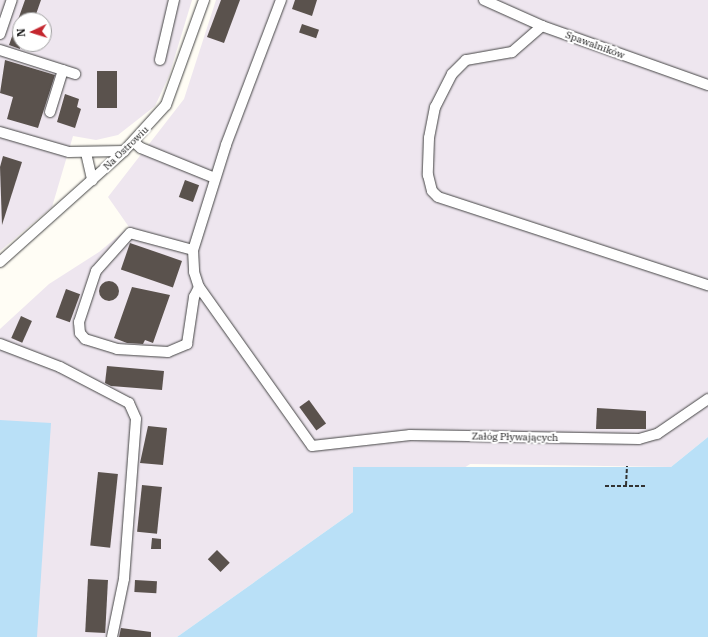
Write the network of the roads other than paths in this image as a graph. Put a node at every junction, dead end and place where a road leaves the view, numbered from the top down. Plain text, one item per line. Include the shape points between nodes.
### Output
1 (12, 0) edge
2 (174, 0) edge
3 (204, 0) edge
4 (281, 0) edge
5 (484, 0) edge
6 (542, 26) junction
7 (0, 34) edge
8 (0, 50) edge
9 (160, 60) dead end
10 (63, 70) junction
11 (75, 74) dead end
12 (708, 85) edge
13 (50, 112) dead end
14 (0, 132) edge
15 (134, 142) junction
16 (124, 151) junction
17 (86, 154) junction
18 (215, 178) junction
19 (92, 180) junction
20 (193, 250) junction
21 (0, 262) edge
22 (708, 285) edge
23 (199, 287) junction
24 (0, 344) edge
25 (708, 399) edge
26 (112, 637) edge

1 - 7 street
2 - 9 street
3 - 15 street, Na Ostrowiu via 166,105
4 - 18 street
5 - 6 street, Spawalników
6 - 12 street, Spawalników
6 - 22 street via 512,52 466,60 452,74 435,107 429,138 432,191 438,197
8 - 10 street
10 - 11 street
10 - 13 street
14 - 17 street
15 - 16 street, Na Ostrowiu
15 - 18 street via 141,148
16 - 17 street
16 - 19 street, Na Ostrowiu
17 - 19 street
18 - 20 street
19 - 21 street, Na Ostrowiu
20 - 23 street
20 - 23 street via 130,233 96,271 78,322 80,333 85,339 117,350 168,352 187,344 194,298
23 - 25 street, Załóg Pływających via 312,446 410,435 639,439 657,434
24 - 26 street via 60,367 129,403 136,419 124,579

